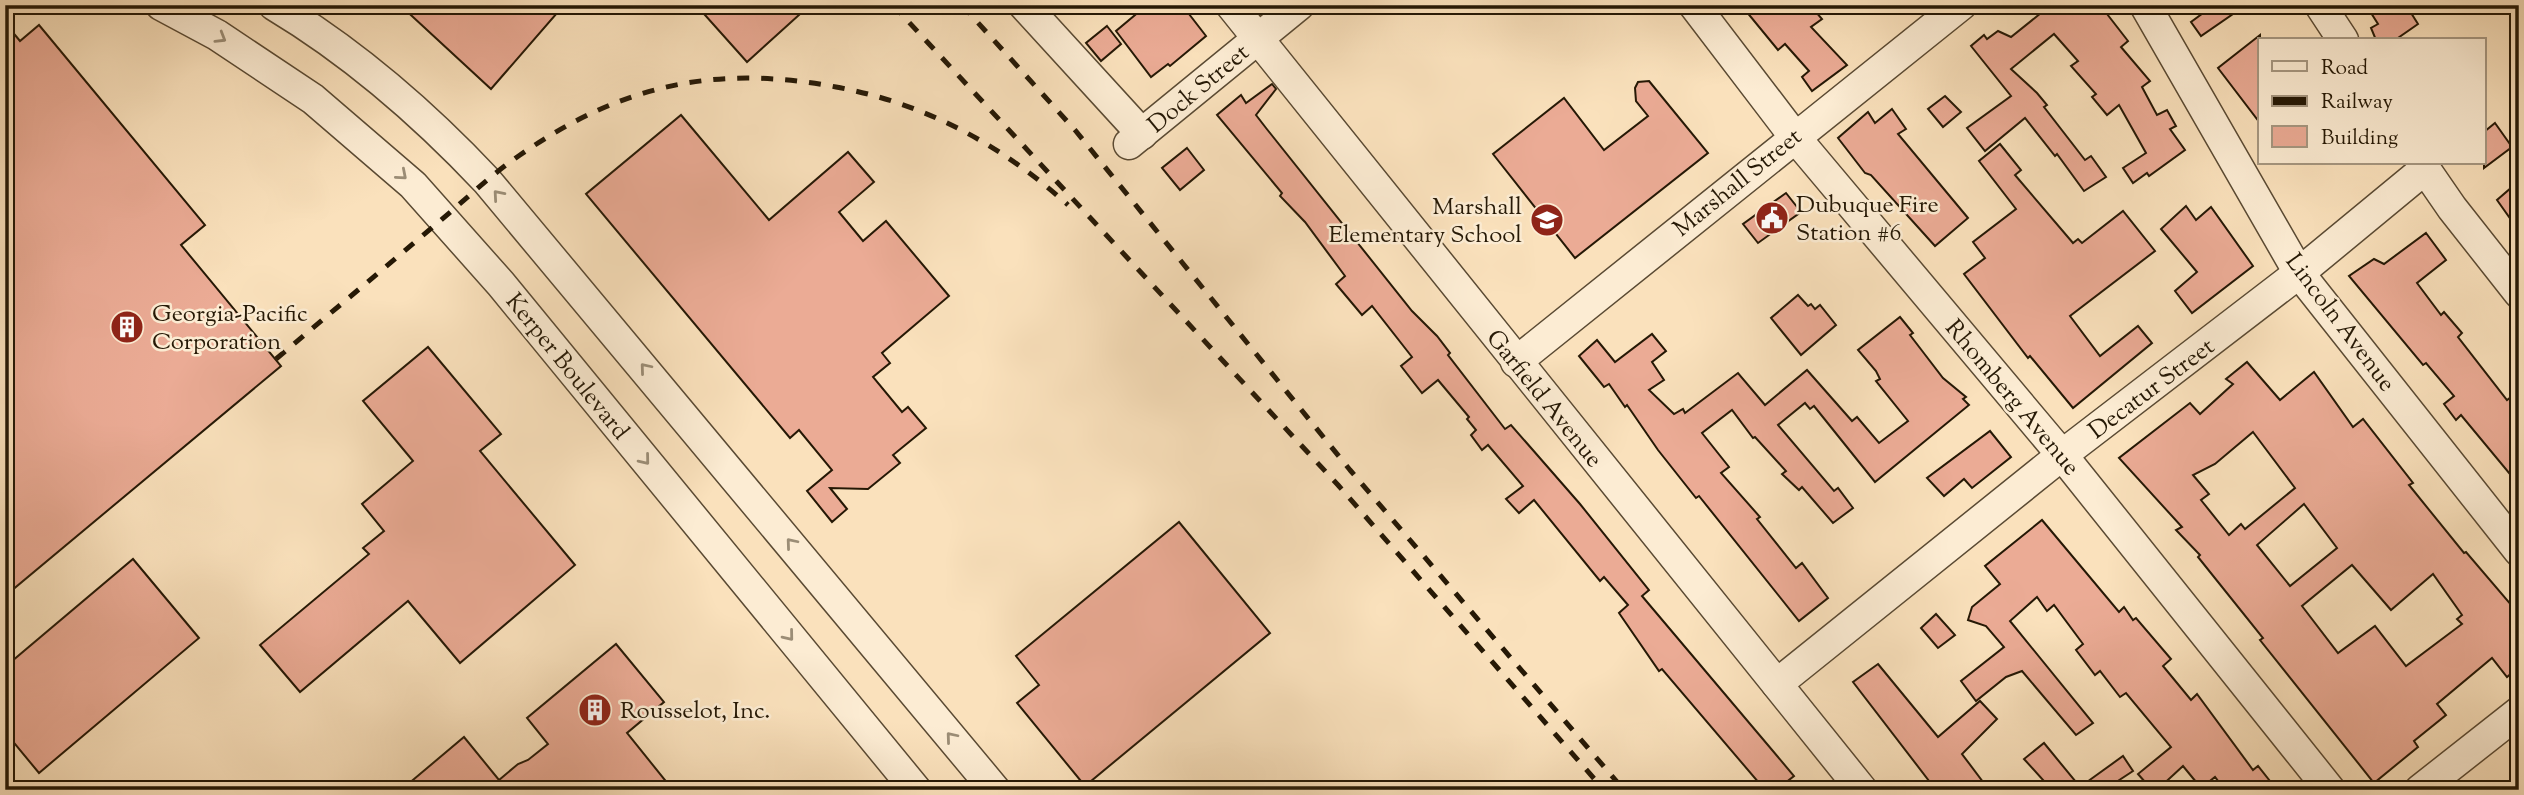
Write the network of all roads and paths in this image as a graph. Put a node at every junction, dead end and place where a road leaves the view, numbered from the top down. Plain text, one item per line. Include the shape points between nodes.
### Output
1 (161, 5) edge
2 (274, 5) edge
3 (1024, 5) edge
4 (1231, 5) edge
5 (1299, 5) edge
6 (1694, 5) edge
7 (1961, 5) edge
8 (2145, 5) edge
9 (2320, 5) edge
10 (2342, 38) edge
11 (1257, 39) junction
12 (1794, 136) junction
13 (2423, 166) edge
14 (2300, 273) junction
15 (2519, 293) edge
16 (1516, 362) junction
17 (2062, 455) junction
18 (2519, 551) edge
19 (1777, 684) junction
20 (2519, 712) edge
21 (916, 790) edge
22 (995, 790) edge
23 (1862, 790) edge
24 (2330, 790) edge
25 (2420, 790) edge

1 -> 21 street, Kerper Boulevard via 217,35 302,91 413,185 501,284
22 -> 2 street via 487,181 411,104 349,54
3 - 11 street, Dock Street via 1136,139
4 - 11 street, Garfield Avenue
5 - 11 street, Dock Street
6 - 12 street, Rhomberg Avenue
7 - 12 street, Marshall Street
8 - 14 street, Lincoln Avenue
9 - 10 street
11 - 16 street, Garfield Avenue
12 - 16 street, Marshall Street
12 - 17 street, Rhomberg Avenue
13 - 14 street, Decatur Street
13 - 15 street
14 - 17 street, Decatur Street
14 - 18 street, Lincoln Avenue
16 - 19 street, Garfield Avenue
17 - 19 street, Decatur Street
17 - 24 street, Rhomberg Avenue
19 - 23 street, Garfield Avenue
20 - 25 street

